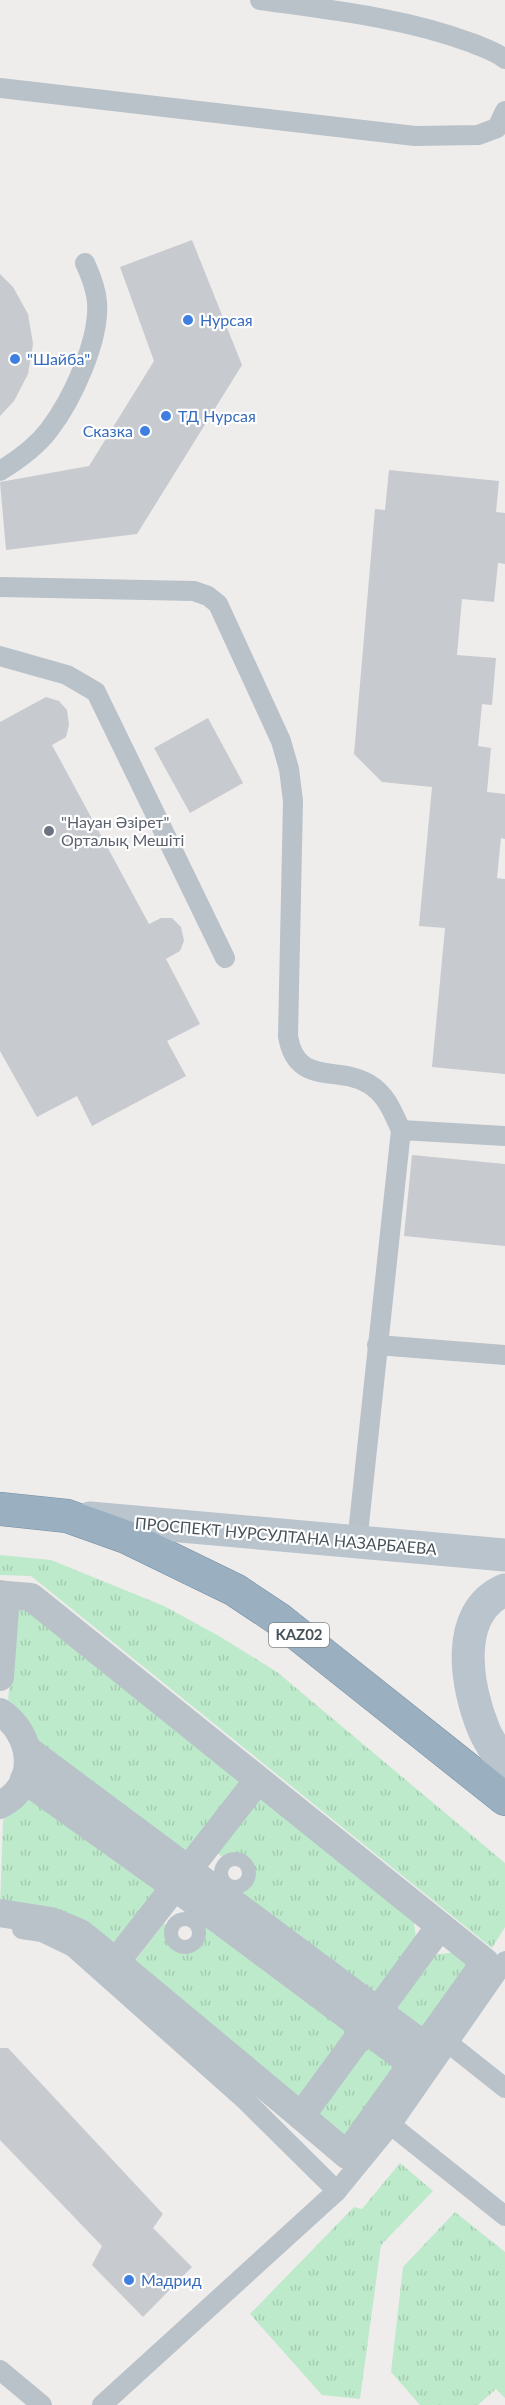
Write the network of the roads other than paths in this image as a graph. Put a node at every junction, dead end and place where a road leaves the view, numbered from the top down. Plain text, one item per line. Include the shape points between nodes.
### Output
1 (260, 0) edge
2 (505, 59) edge
3 (0, 88) edge
4 (505, 111) edge
5 (86, 263) dead end
6 (0, 471) edge
7 (0, 587) edge
8 (0, 656) edge
9 (225, 958) dead end
10 (401, 1130) junction
11 (505, 1136) edge
12 (377, 1345) junction
13 (505, 1355) edge
14 (0, 1509) edge
15 (67, 1516) junction
16 (357, 1543) junction
17 (505, 1555) edge
18 (505, 1590) edge
19 (3, 1595) edge
20 (1, 1646) edge
21 (0, 1677) edge
22 (0, 1712) edge
23 (28, 1750) junction
24 (505, 1766) edge
25 (24, 1779) junction
26 (258, 1780) junction
27 (58, 1788) junction
28 (505, 1799) edge
29 (0, 1805) edge
30 (206, 1848) junction
31 (182, 1878) junction
32 (209, 1900) junction
33 (156, 1912) junction
34 (0, 1913) edge
35 (0, 1925) edge
36 (440, 1926) junction
37 (505, 1961) edge
38 (116, 1962) junction
39 (370, 2020) junction
40 (428, 2050) junction
41 (505, 2088) edge
42 (301, 2116) junction
43 (391, 2125) junction
44 (337, 2191) junction
45 (505, 2216) edge
46 (0, 2370) edge
47 (42, 2405) edge
48 (102, 2405) edge

1 - 2 lane via 443,31 497,52
3 - 4 lane via 415,136 478,135 497,128
5 - 6 lane via 98,304 80,375 49,430
7 - 10 lane via 194,591 218,604 290,769 290,1049 308,1068 368,1084 383,1096
8 - 9 lane via 67,675 96,692
10 - 11 lane
10 - 12 lane
12 - 13 lane
12 - 16 lane
14 - 15 highway, KАZ02
15 - 16 main road, ПРОСПЕКТ НУРСУЛТАНА НАЗАРБАЕВА
15 - 28 highway, KАZ02 via 126,1537 235,1590 280,1620
16 - 17 main road, ПРОСПЕКТ НУРСУЛТАНА НАЗАРБАЕВА
18 - 24 main road via 484,1602 468,1647 475,1702 485,1731
19 - 20 street
19 - 26 street via 31,1597
20 - 21 street
22 - 23 street via 21,1731
23 - 25 street
23 - 27 street
25 - 27 street
25 - 29 street via 18,1791
26 - 30 street
26 - 36 street
27 - 31 street
30 - 31 street
30 - 32 street
31 - 32 street
31 - 33 street
32 - 33 street
32 - 39 street
33 - 38 street
34 - 38 street via 51,1921 71,1929
35 - 44 lane via 42,1932 73,1947 244,2099
36 - 39 street
36 - 40 street via 485,1962
37 - 40 lane
38 - 42 street
39 - 40 street
39 - 42 street
40 - 41 lane
40 - 42 street via 347,2155
40 - 43 lane
43 - 44 lane
43 - 45 lane
44 - 48 lane
46 - 47 lane

